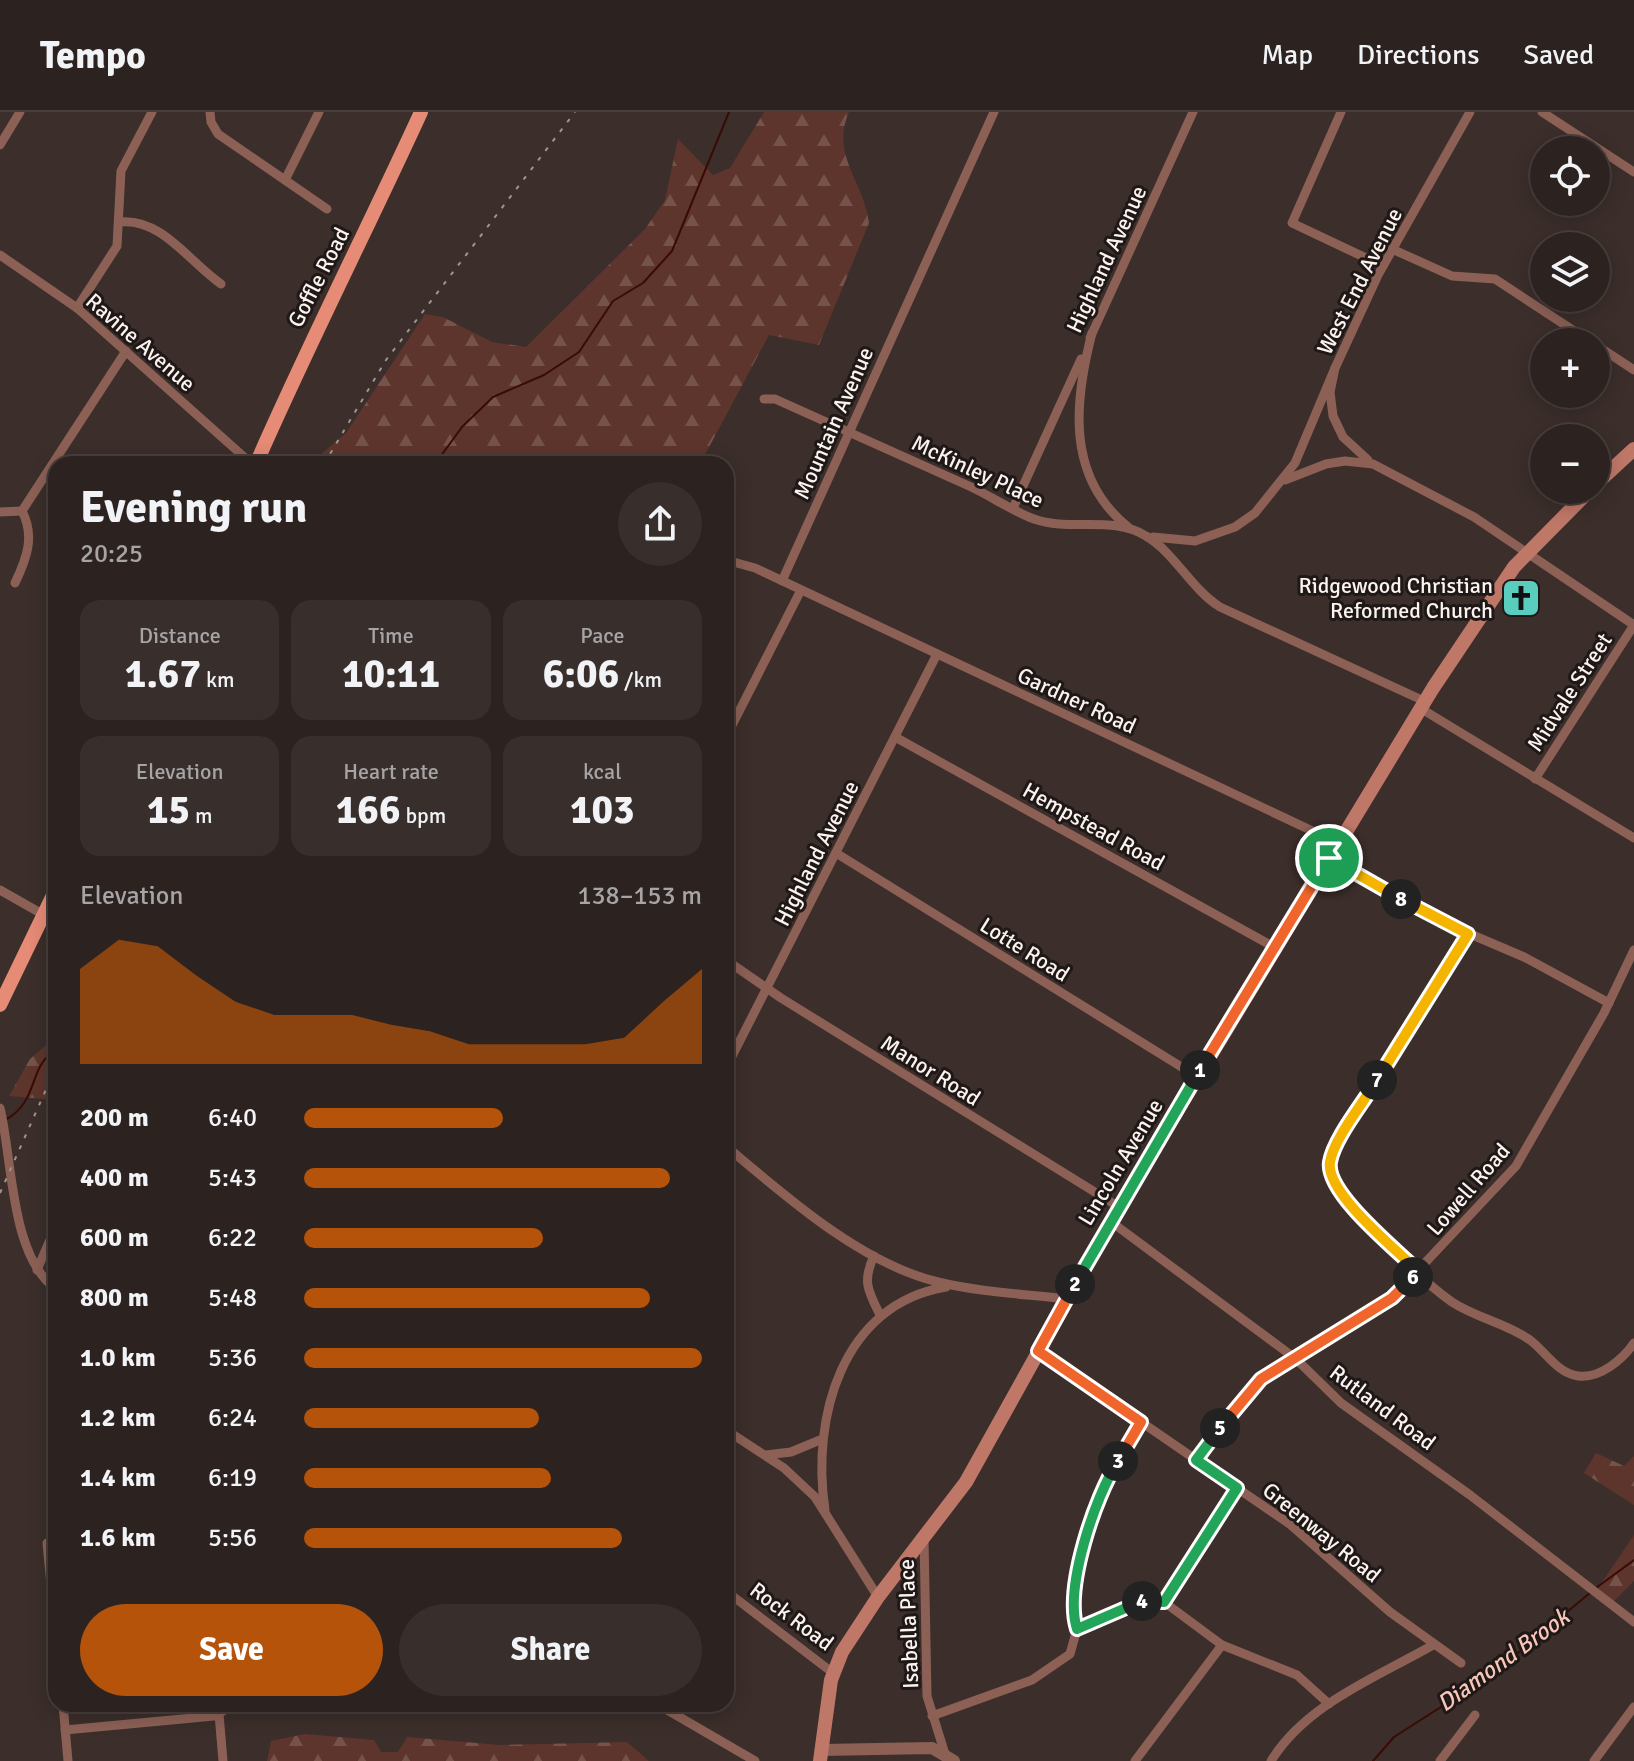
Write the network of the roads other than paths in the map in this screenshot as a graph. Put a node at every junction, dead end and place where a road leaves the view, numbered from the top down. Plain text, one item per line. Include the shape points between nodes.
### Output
1 (20, 112) edge
2 (152, 112) edge
3 (210, 112) edge
4 (319, 112) edge
5 (421, 112) edge
6 (994, 112) edge
7 (1193, 112) edge
8 (1341, 112) edge
9 (1470, 112) edge
10 (1542, 112) edge
11 (0, 145) edge
12 (1634, 172) edge
13 (285, 180) junction
14 (327, 209) dead end
15 (120, 222) junction
16 (1392, 249) junction
17 (0, 255) edge
18 (1383, 266) junction
19 (221, 284) dead end
20 (77, 308) junction
21 (1570, 328) edge
22 (1092, 333) junction
23 (126, 351) junction
24 (1610, 354) edge
25 (1335, 368) junction
26 (1634, 370) edge
27 (764, 399) dead end
28 (849, 432) junction
29 (1634, 449) edge
30 (58, 456) edge
31 (245, 456) edge
32 (258, 456) edge
33 (1373, 464) junction
34 (48, 471) edge
35 (1610, 471) edge
36 (1285, 480) junction
37 (1576, 504) edge
38 (1013, 508) junction
39 (22, 511) junction
40 (0, 512) edge
41 (1136, 531) junction
42 (1525, 554) junction
43 (734, 561) edge
44 (782, 581) junction
45 (15, 583) dead end
46 (801, 590) junction
47 (1634, 625) edge
48 (937, 654) junction
49 (1422, 705) junction
50 (734, 721) edge
51 (895, 737) junction
52 (1535, 779) junction
53 (1634, 838) edge
54 (1338, 843) junction
55 (836, 853) junction
56 (1329, 858) junction
57 (0, 890) edge
58 (48, 906) edge
59 (44, 915) junction
60 (1468, 934) junction
61 (1274, 947) junction
62 (1634, 950) edge
63 (734, 965) edge
64 (767, 988) junction
65 (1609, 1003) junction
66 (0, 1005) edge
67 (734, 1052) edge
68 (1196, 1076) junction
69 (0, 1108) edge
70 (734, 1152) edge
71 (1119, 1207) junction
72 (1110, 1221) junction
73 (48, 1245) edge
74 (874, 1256) junction
75 (37, 1270) junction
76 (1419, 1272) junction
77 (48, 1281) edge
78 (961, 1286) junction
79 (1066, 1299) junction
80 (880, 1315) junction
81 (1634, 1343) edge
82 (1038, 1351) junction
83 (1296, 1359) junction
84 (1141, 1422) junction
85 (734, 1435) edge
86 (820, 1440) junction
87 (766, 1455) junction
88 (1196, 1460) junction
89 (1237, 1488) junction
90 (825, 1510) junction
91 (924, 1538) junction
92 (47, 1543) dead end
93 (48, 1553) edge
94 (734, 1597) edge
95 (878, 1597) junction
96 (1164, 1602) junction
97 (1634, 1622) edge
98 (1077, 1629) junction
99 (1222, 1645) junction
100 (1433, 1645) junction
101 (1461, 1663) dead end
102 (833, 1673) junction
103 (1329, 1704) junction
104 (1634, 1707) edge
105 (64, 1712) edge
106 (222, 1712) edge
107 (671, 1712) edge
108 (219, 1714) junction
109 (1475, 1715) dead end
110 (932, 1716) junction
111 (65, 1730) junction
112 (820, 1756) edge
113 (949, 1758) edge
114 (68, 1761) edge
115 (223, 1761) edge
116 (755, 1761) edge
117 (1135, 1761) edge
118 (1271, 1761) edge
119 (1440, 1761) edge
120 (1594, 1761) edge

1 - 11 street
2 - 15 street via 121,171
3 - 13 street via 222,136
4 - 13 street
5 - 32 main road, Goffle Road
6 - 28 street, Mountain Avenue
7 - 22 street, Highland Avenue
8 - 18 street via 1292,223
9 - 16 street, West End Avenue
10 - 12 street
13 - 14 street
15 - 19 street via 158,230
15 - 20 street via 112,257
16 - 18 street, West End Avenue
16 - 21 street via 1452,276 1495,279
17 - 20 street, Ravine Avenue
18 - 25 street, West End Avenue
20 - 23 street, Ravine Avenue
22 - 38 street, Highland Avenue
22 - 41 street via 1078,396 1084,465 1113,513
23 - 30 street
23 - 31 street, Ravine Avenue
24 - 26 street
25 - 33 street, West End Avenue via 1330,404 1337,427 1351,448
25 - 36 street
27 - 28 street, McKinley Place
28 - 38 street, McKinley Place
28 - 44 street, Mountain Avenue
29 - 35 main road
33 - 36 street, West End Avenue via 1326,464
33 - 42 street, West End Avenue via 1449,502
34 - 39 street
36 - 41 street via 1255,513 1221,533 1179,542
37 - 42 main road, Lincoln Avenue
38 - 41 street, McKinley Place via 1062,525 1111,524
39 - 40 street
39 - 45 street via 29,525 27,557
41 - 49 street, McKinley Place via 1156,543 1192,585 1220,607
42 - 47 street, West End Avenue
42 - 49 main road, Lincoln Avenue
43 - 44 street
44 - 46 street
46 - 48 street, Gardner Road
46 - 50 street
47 - 52 street, Midvale Street
48 - 51 street, Highland Avenue
48 - 54 street, Gardner Road
49 - 52 street, McKinley Place
49 - 54 main road, Lincoln Avenue
51 - 55 street, Highland Avenue
51 - 61 street, Hempstead Road
52 - 53 street, McKinley Place
54 - 56 main road, Lincoln Avenue
55 - 64 street, Highland Avenue
55 - 68 street, Lotte Road
56 - 60 street
56 - 61 main road, Lincoln Avenue
57 - 59 street
58 - 59 main road
59 - 66 main road
60 - 65 street
60 - 76 street via 1334,1151 1331,1177 1341,1194
61 - 68 main road, Lincoln Avenue
62 - 65 street, Lowell Road
63 - 64 street, Manor Road
64 - 67 street, Highland Avenue
64 - 71 street, Manor Road
65 - 76 street, Lowell Road via 1516,1166
68 - 71 main road, Lincoln Avenue
69 - 75 street via 25,1245
70 - 74 street via 809,1213
71 - 72 main road, Lincoln Avenue
72 - 79 main road, Lincoln Avenue
72 - 83 street, Rutland Road
73 - 75 street
74 - 78 street via 919,1277
74 - 80 street via 866,1288
75 - 77 street
76 - 81 street via 1454,1303 1520,1334 1557,1366 1578,1376 1595,1375
76 - 83 street, Lowell Road via 1392,1298
78 - 79 street
78 - 80 street via 913,1295
79 - 82 main road, Lincoln Avenue
80 - 86 street via 843,1369
82 - 84 street, Greenway Road
82 - 91 main road, Lincoln Avenue via 966,1482
83 - 88 street, Lowell Road via 1261,1379
83 - 97 street, Rutland Road via 1341,1403 1506,1521
84 - 88 street, Greenway Road
84 - 98 street via 1103,1485 1073,1595
85 - 87 street
86 - 87 street
86 - 90 street
87 - 90 street
88 - 89 street, Greenway Road
89 - 96 street
89 - 100 street, Greenway Road via 1291,1525
90 - 95 street
91 - 95 main road, Lincoln Avenue
91 - 110 street, Isabella Place via 927,1696
92 - 93 street
94 - 102 street, Rock Road
95 - 102 main road, Lincoln Avenue
96 - 98 street via 1137,1602
96 - 99 street
98 - 110 street via 1070,1654 1049,1671
99 - 103 street via 1297,1675
99 - 117 street
100 - 101 street, Greenway Road
100 - 103 street
102 - 112 main road, Lincoln Avenue
103 - 118 street via 1298,1727
104 - 120 street
105 - 111 street
106 - 108 street
107 - 116 street
108 - 111 street
108 - 115 street
109 - 119 street
110 - 113 street, Isabella Place
111 - 114 street
112 - 113 street via 932,1748

